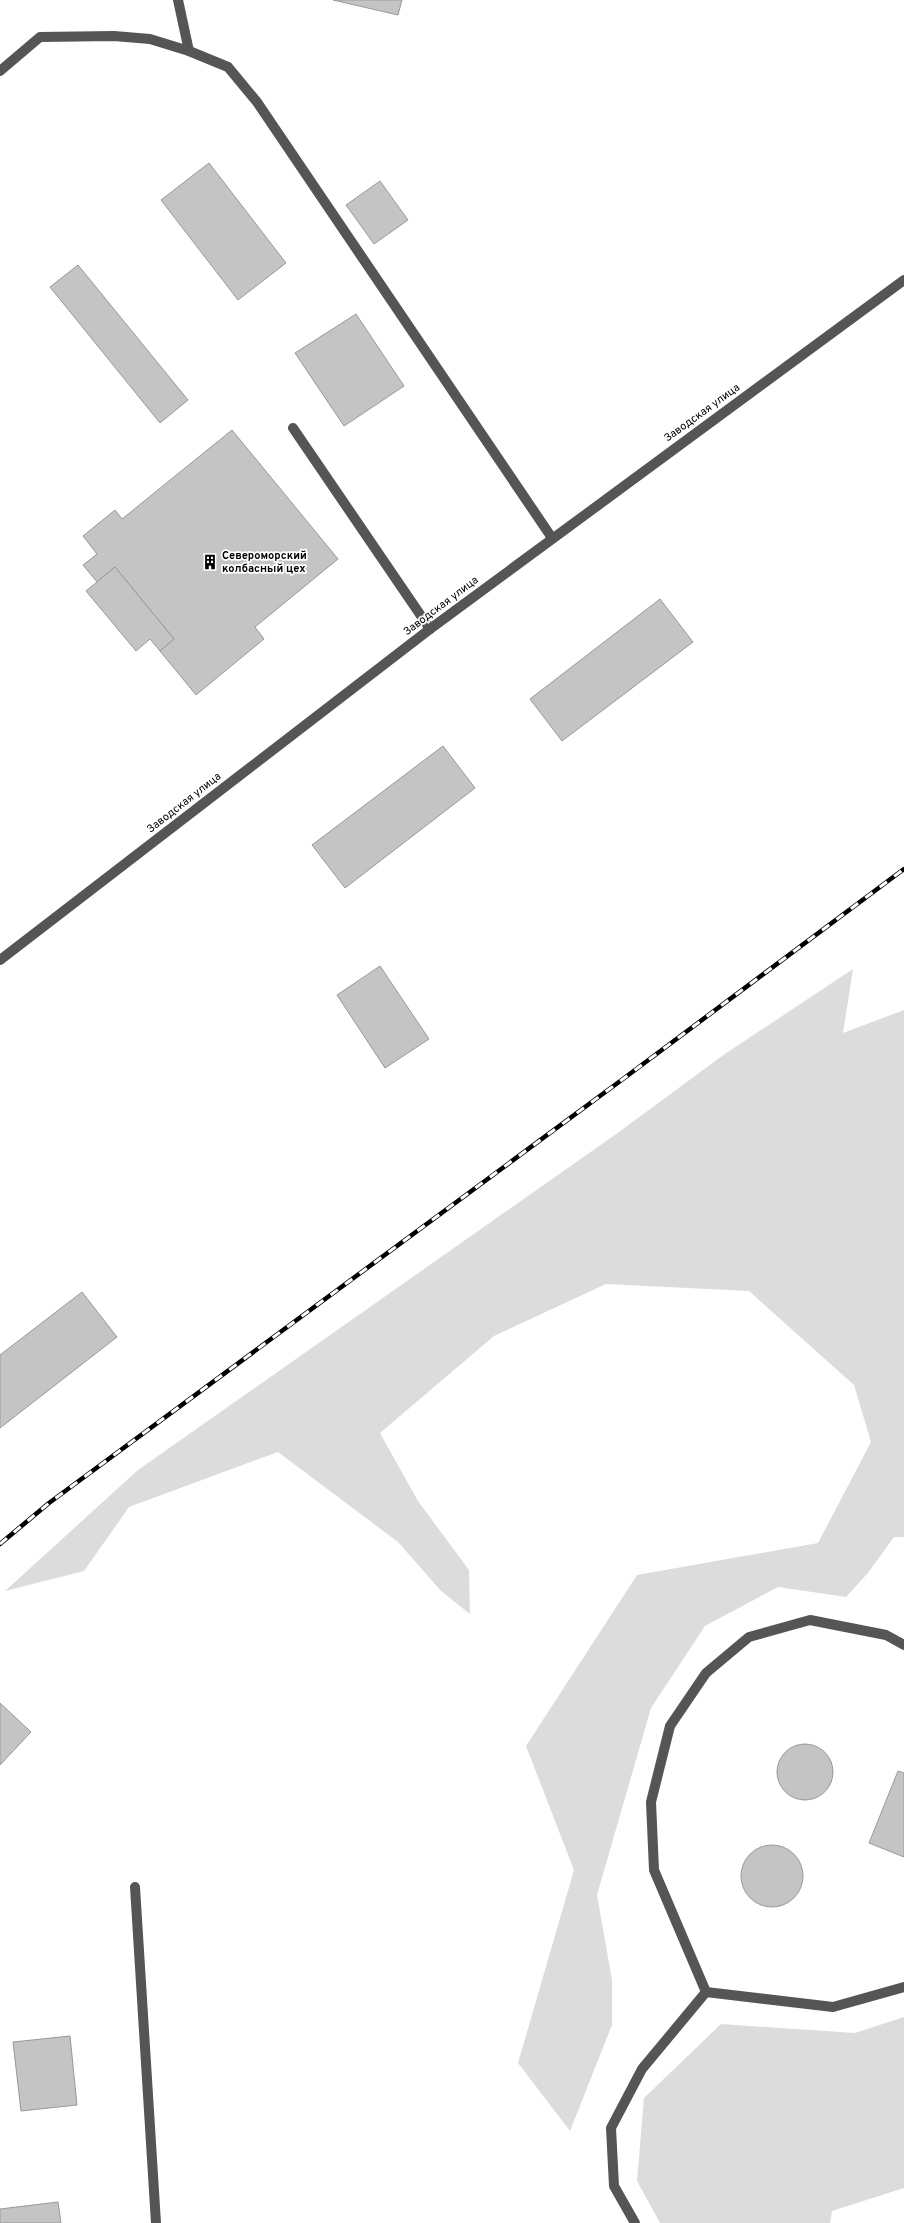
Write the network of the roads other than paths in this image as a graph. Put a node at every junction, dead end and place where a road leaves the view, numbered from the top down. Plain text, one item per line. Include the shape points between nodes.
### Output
1 (178, 0) edge
2 (189, 51) junction
3 (0, 71) edge
4 (904, 280) edge
5 (293, 428) dead end
6 (552, 538) junction
7 (430, 629) junction
8 (0, 960) edge
9 (904, 1645) edge
10 (135, 1887) dead end
11 (904, 1987) edge
12 (706, 1992) junction
13 (156, 2223) edge
14 (635, 2223) edge

1 - 2 street
2 - 3 street via 150,39 114,36 40,37
2 - 6 street via 228,67 257,102
4 - 6 street, Заводская улица
5 - 7 street
6 - 7 street, Заводская улица
7 - 8 street, Заводская улица
9 - 12 street via 886,1635 810,1620 749,1636 706,1673 670,1726 651,1802 654,1870
10 - 13 street
11 - 12 street via 834,2007
12 - 14 street via 642,2068 611,2128 614,2186

